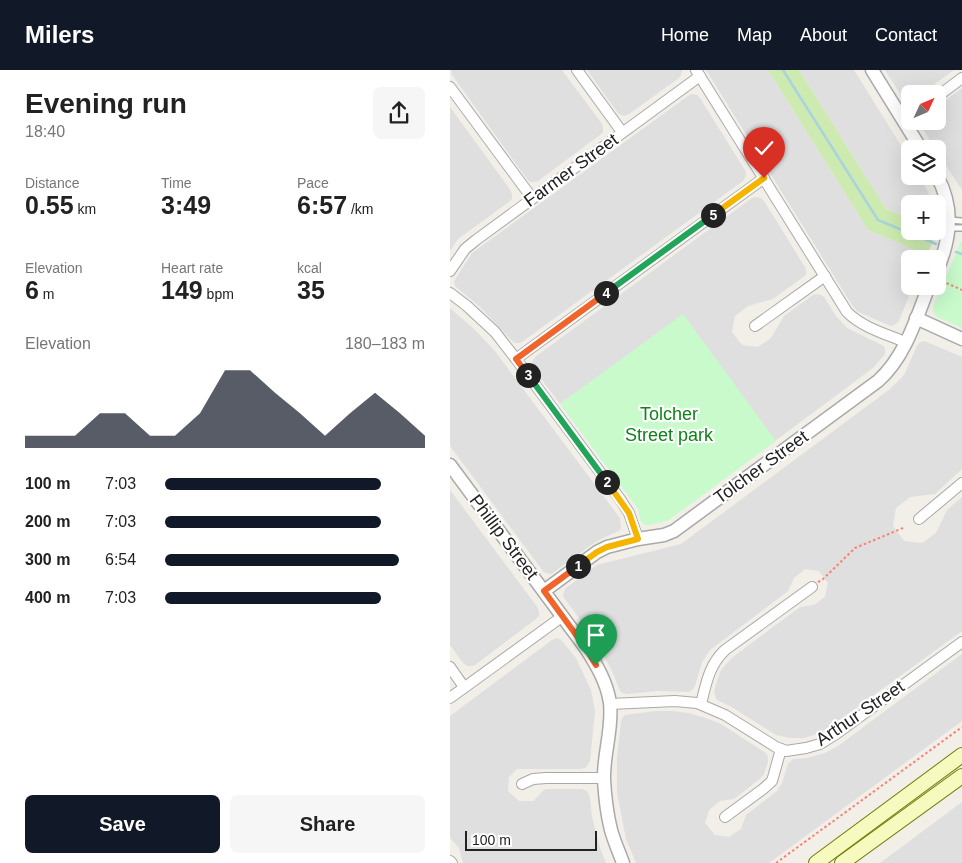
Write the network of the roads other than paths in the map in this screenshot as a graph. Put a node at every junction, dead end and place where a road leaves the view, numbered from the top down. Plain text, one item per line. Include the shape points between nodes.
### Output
1 (577, 70) edge
2 (872, 70) edge
3 (698, 73) edge
4 (962, 78) edge
5 (450, 87) edge
6 (946, 90) edge
7 (901, 110) edge
8 (622, 132) junction
9 (764, 178) junction
10 (941, 185) edge
11 (532, 198) junction
12 (962, 221) edge
13 (953, 225) edge
14 (944, 250) edge
15 (450, 271) edge
16 (825, 276) junction
17 (450, 293) edge
18 (925, 295) edge
19 (916, 318) junction
20 (755, 326) dead end
21 (962, 339) edge
22 (905, 342) junction
23 (516, 359) junction
24 (450, 465) edge
25 (962, 483) edge
26 (919, 519) dead end
27 (638, 539) junction
28 (812, 586) road end
29 (544, 591) junction
30 (563, 616) junction
31 (962, 642) edge
32 (450, 667) edge
33 (464, 687) junction
34 (450, 698) edge
35 (610, 704) junction
36 (701, 704) junction
37 (781, 749) junction
38 (962, 755) edge
39 (962, 776) edge
40 (604, 778) junction
41 (522, 784) dead end
42 (726, 817) dead end
43 (622, 863) edge
44 (816, 863) edge
45 (842, 863) edge

1 - 8 street
2 - 7 street
3 - 8 street, Farmer Street
3 - 9 street
4 - 6 street
5 - 11 street
8 - 11 street, Farmer Street
9 - 16 street
9 - 23 street
10 - 13 street
11 - 15 street, Farmer Street via 465,249
12 - 13 lane
13 - 14 street
16 - 20 street
16 - 22 street via 854,319
17 - 23 street via 495,332
18 - 19 street, Tolcher Street
19 - 21 street
19 - 22 street, Tolcher Street
22 - 27 street, Tolcher Street via 886,374 832,415 674,531
23 - 27 street via 620,499
24 - 29 street, Phillip Street
25 - 26 street
27 - 29 street, Tolcher Street via 597,552
28 - 36 street via 718,657 708,676
29 - 30 street, Phillip Street
30 - 33 street
30 - 35 street, Phillip Street via 596,665
31 - 37 street, Arthur Street via 820,744 786,751
32 - 33 street
33 - 34 street
35 - 36 street via 675,701
35 - 40 street, Phillip Street
36 - 37 street via 725,714
37 - 42 street via 772,781
38 - 44 main road
39 - 45 main road
40 - 41 street via 546,778
40 - 43 street, Phillip Street via 610,825

